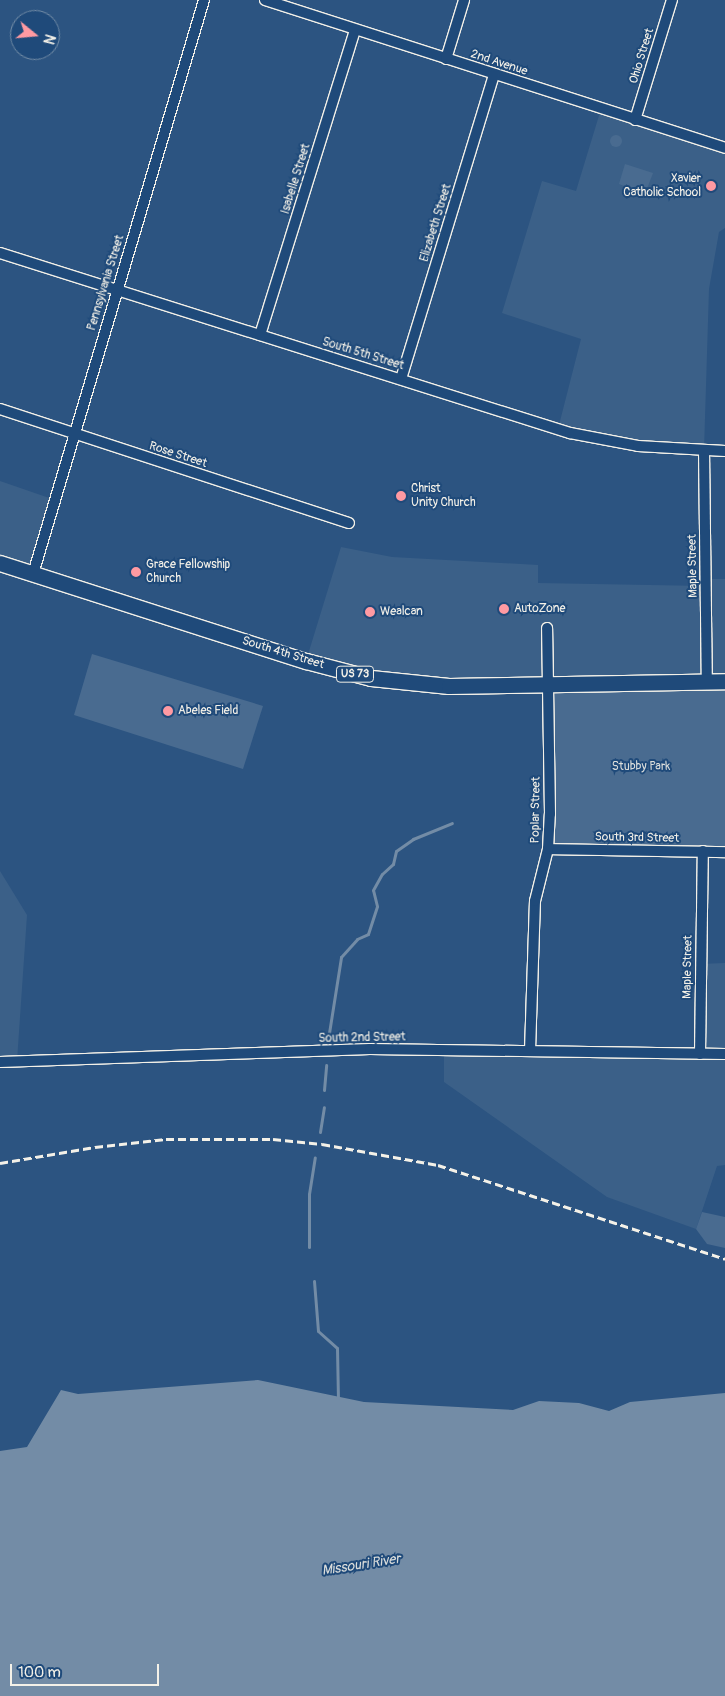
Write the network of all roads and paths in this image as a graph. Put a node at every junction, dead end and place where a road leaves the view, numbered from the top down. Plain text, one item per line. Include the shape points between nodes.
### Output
1 (204, 0) edge
2 (265, 0) edge
3 (464, 0) edge
4 (672, 0) edge
5 (355, 30) junction
6 (446, 59) junction
7 (494, 74) junction
8 (635, 120) junction
9 (725, 148) edge
10 (0, 253) edge
11 (116, 291) junction
12 (260, 335) junction
13 (401, 379) junction
14 (0, 408) edge
15 (74, 434) junction
16 (704, 450) junction
17 (725, 451) edge
18 (348, 523) dead end
19 (0, 563) edge
20 (34, 574) junction
21 (547, 628) dead end
22 (707, 681) junction
23 (725, 681) edge
24 (549, 686) junction
25 (548, 849) junction
26 (703, 851) junction
27 (725, 852) edge
28 (530, 1050) junction
29 (700, 1054) junction
30 (725, 1054) edge
31 (1, 1062) edge

1 - 11 street, Pennsylvania Street
2 - 5 street, 2nd Avenue
3 - 6 street
4 - 8 street, Ohio Street
5 - 6 street, 2nd Avenue
5 - 12 street, Isabelle Street
6 - 7 street, 2nd Avenue
7 - 8 street, 2nd Avenue
7 - 13 street, Elizabeth Street
8 - 9 street, 2nd Avenue
10 - 11 street, South 5th Street
11 - 12 street, South 5th Street
11 - 15 street, Pennsylvania Street
12 - 13 street, South 5th Street
13 - 16 street, South 5th Street via 570,433 638,446
14 - 15 street, Rose Street
15 - 18 street, Rose Street
15 - 20 street, Pennsylvania Street
16 - 17 street, South 5th Street
16 - 22 street, Maple Street
19 - 20 highway, South 4th Street / US 73
20 - 24 highway, South 4th Street / US 73 via 306,661 371,678 449,686
21 - 24 street, Poplar Street
22 - 23 highway, South 4th Street / US 73
22 - 24 highway, South 4th Street / US 73
24 - 25 street, Poplar Street
25 - 26 street, South 3rd Street
25 - 28 street, Poplar Street via 534,901
26 - 27 street, South 3rd Street
26 - 29 street, Maple Street
28 - 29 street, South 2nd Street
28 - 31 street, South 2nd Street via 370,1049
29 - 30 street, South 2nd Street

